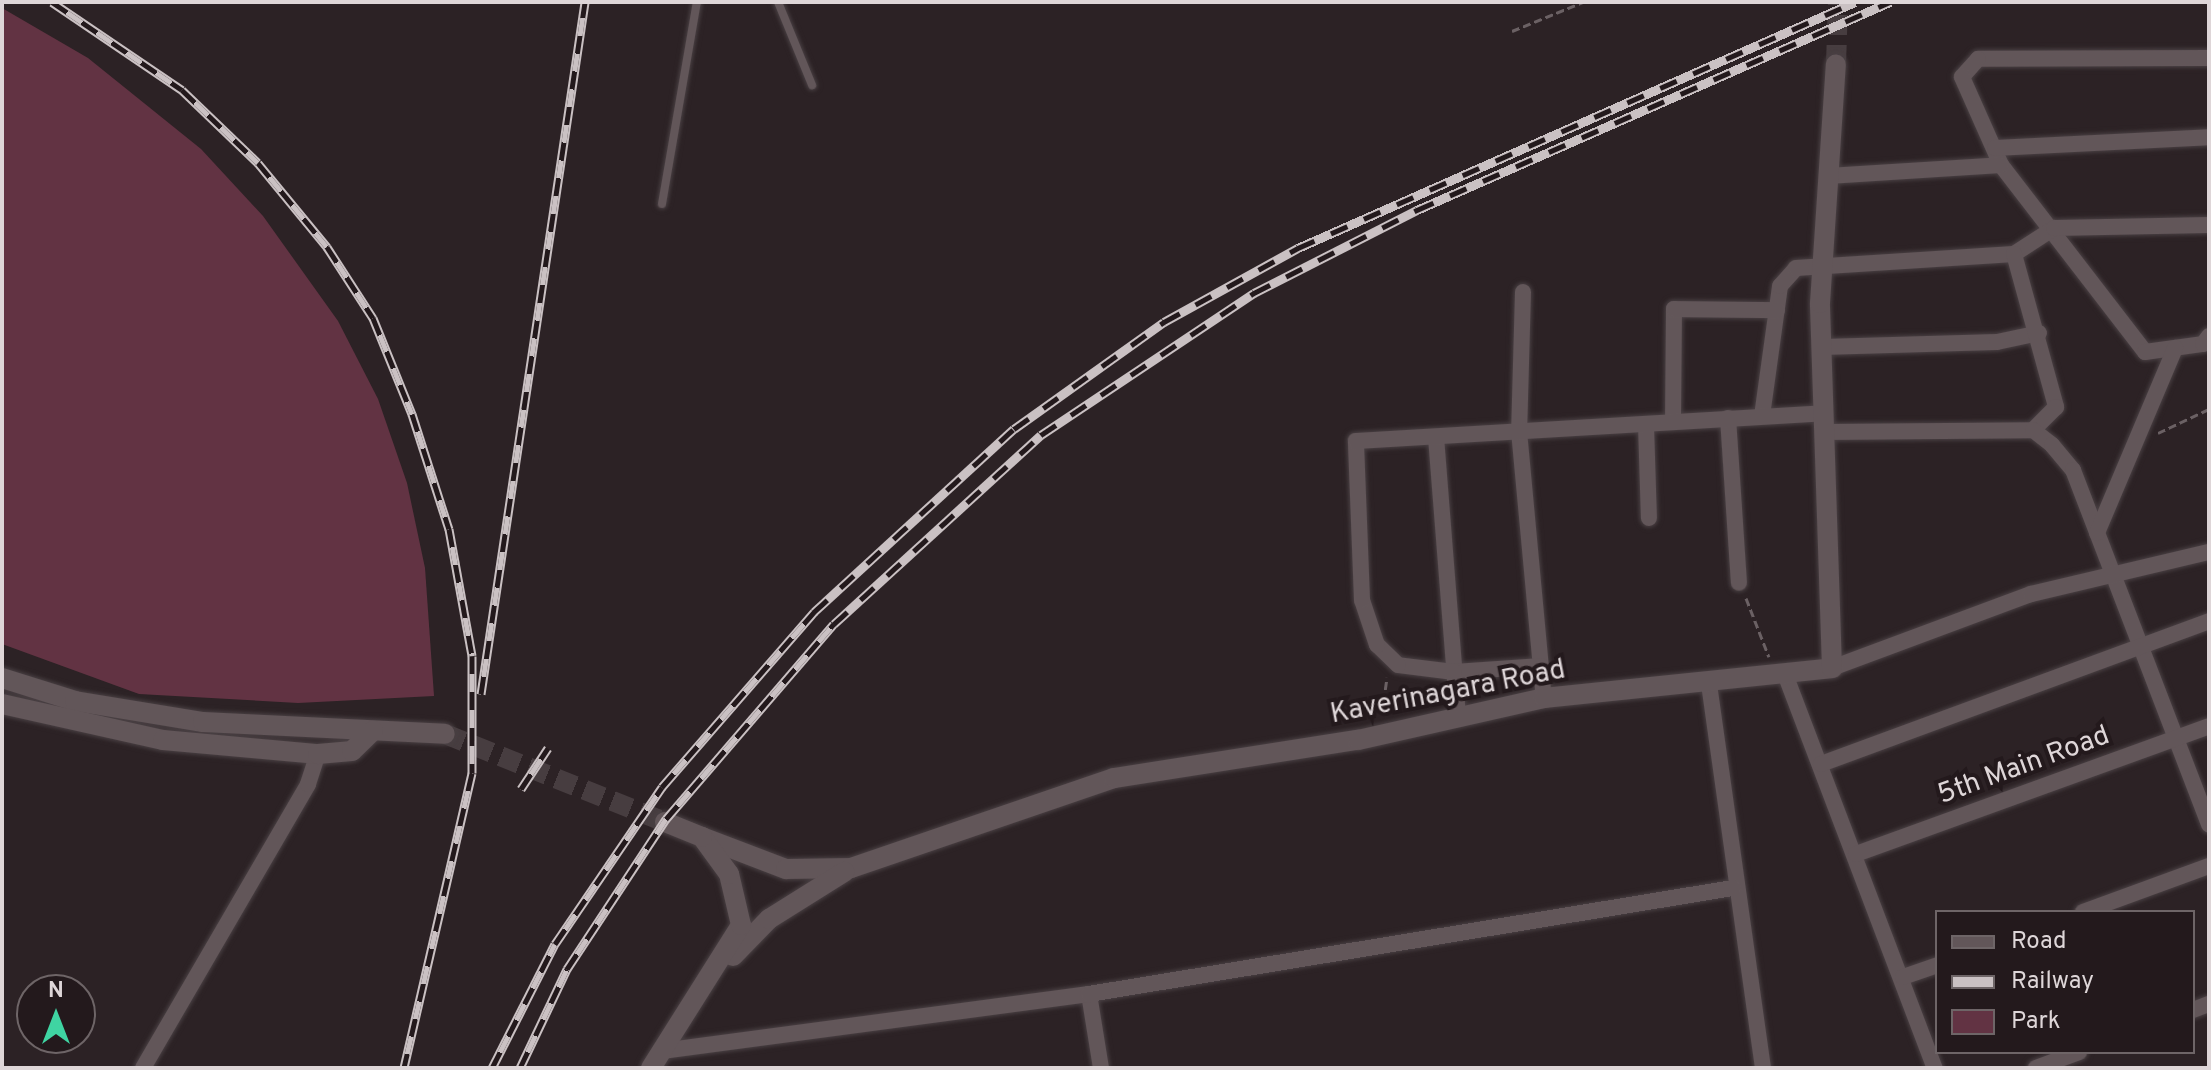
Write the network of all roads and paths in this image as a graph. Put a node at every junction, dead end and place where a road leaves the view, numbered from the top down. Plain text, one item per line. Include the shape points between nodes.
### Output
1 (697, 2) edge
2 (778, 2) edge
3 (1583, 2) edge
4 (1512, 31) dead end
5 (2209, 58) edge
6 (1836, 65) tunnel mouth
7 (812, 85) dead end
8 (2209, 137) edge
9 (1995, 148) junction
10 (2001, 165) junction
11 (1828, 176) junction
12 (662, 204) dead end
13 (2209, 225) edge
14 (2054, 228) junction
15 (2014, 254) junction
16 (1823, 264) junction
17 (1523, 292) dead end
18 (1777, 310) junction
19 (2039, 333) junction
20 (2209, 336) edge
21 (1822, 347) junction
22 (2175, 348) junction
23 (2209, 409) edge
24 (1762, 416) junction
25 (1728, 418) junction
26 (1673, 422) junction
27 (1824, 422) junction
28 (1646, 425) junction
29 (2033, 430) junction
30 (1519, 431) junction
31 (1436, 437) junction
32 (2137, 444) junction
33 (1649, 518) dead end
34 (2097, 533) junction
35 (2209, 552) edge
36 (2113, 576) junction
37 (1739, 583) joint
38 (2209, 621) edge
39 (2140, 647) junction
40 (1390, 657) junction
41 (1541, 666) junction
42 (1832, 668) junction
43 (1454, 672) junction
44 (1779, 675) junction
45 (2, 678) edge
46 (1709, 684) junction
47 (1544, 698) junction
48 (2, 704) edge
49 (1458, 718) junction
50 (2209, 726) edge
51 (373, 731) junction
52 (1382, 733) junction
53 (445, 734) tunnel mouth
54 (2176, 738) junction
55 (318, 754) junction
56 (1821, 764) junction
57 (665, 822) tunnel mouth
58 (2209, 825) edge
59 (702, 837) junction
60 (1856, 854) junction
61 (2209, 866) edge
62 (851, 868) junction
63 (1733, 888) junction
64 (2088, 910) edge
65 (1935, 966) edge
66 (719, 970) junction
67 (1903, 977) junction
68 (1089, 994) junction
69 (2074, 1054) edge
70 (656, 1060) edge
71 (143, 1068) edge
72 (1101, 1068) edge
73 (1763, 1068) edge
74 (1935, 1068) edge
75 (2036, 1068) edge

1 - 12 lane
2 - 7 lane
3 - 4 path
5 - 9 street via 1978,59 1962,86
6 - 11 street
8 - 9 street
9 - 10 street
10 - 11 street
10 - 14 street
11 - 16 street
13 - 14 street
14 - 15 street
14 - 22 street via 2145,352
15 - 16 street
15 - 19 street
16 - 18 street via 1786,274
16 - 21 street
17 - 30 street
18 - 24 street
18 - 26 street via 1674,309
19 - 21 street via 1997,342
19 - 29 street via 2056,407
20 - 22 street via 2203,344
21 - 27 street
22 - 32 street
23 - 32 path
24 - 25 street
24 - 27 street
25 - 26 street
25 - 37 street
26 - 28 street
27 - 29 street
27 - 42 street
28 - 30 street
28 - 33 street
29 - 34 street via 2073,470
30 - 31 street
30 - 41 street
31 - 40 street via 1365,435 1352,451 1362,600 1377,645
31 - 43 street
32 - 34 street
34 - 36 street
35 - 36 street, Kaverinagara Road
36 - 39 street
36 - 42 street, Kaverinagara Road via 2031,594
37 - 44 path
38 - 39 street
39 - 54 street
39 - 56 street
40 - 43 street
40 - 52 path
41 - 43 street
41 - 47 street
42 - 44 street, Kaverinagara Road
43 - 49 street
44 - 46 street, Kaverinagara Road
44 - 56 street
45 - 51 street via 143,714
46 - 47 street, Kaverinagara Road
46 - 63 street
47 - 49 street, Kaverinagara Road
48 - 55 street via 163,740
49 - 52 street, Kaverinagara Road
50 - 54 street, 5th Main Road
51 - 53 street
51 - 55 street via 352,751
52 - 62 street, Kaverinagara Road via 1114,778
54 - 58 street
54 - 60 street, 5th Main Road
55 - 71 street via 308,784
56 - 60 street
57 - 59 street, Kaverinagara Road
59 - 62 street, Kaverinagara Road via 786,869
59 - 66 street via 739,901 741,925
60 - 67 street
61 - 64 street
62 - 66 street via 769,919
63 - 68 street
63 - 73 street
65 - 67 street
66 - 70 street
67 - 74 street
68 - 70 street
68 - 72 street
69 - 75 street

